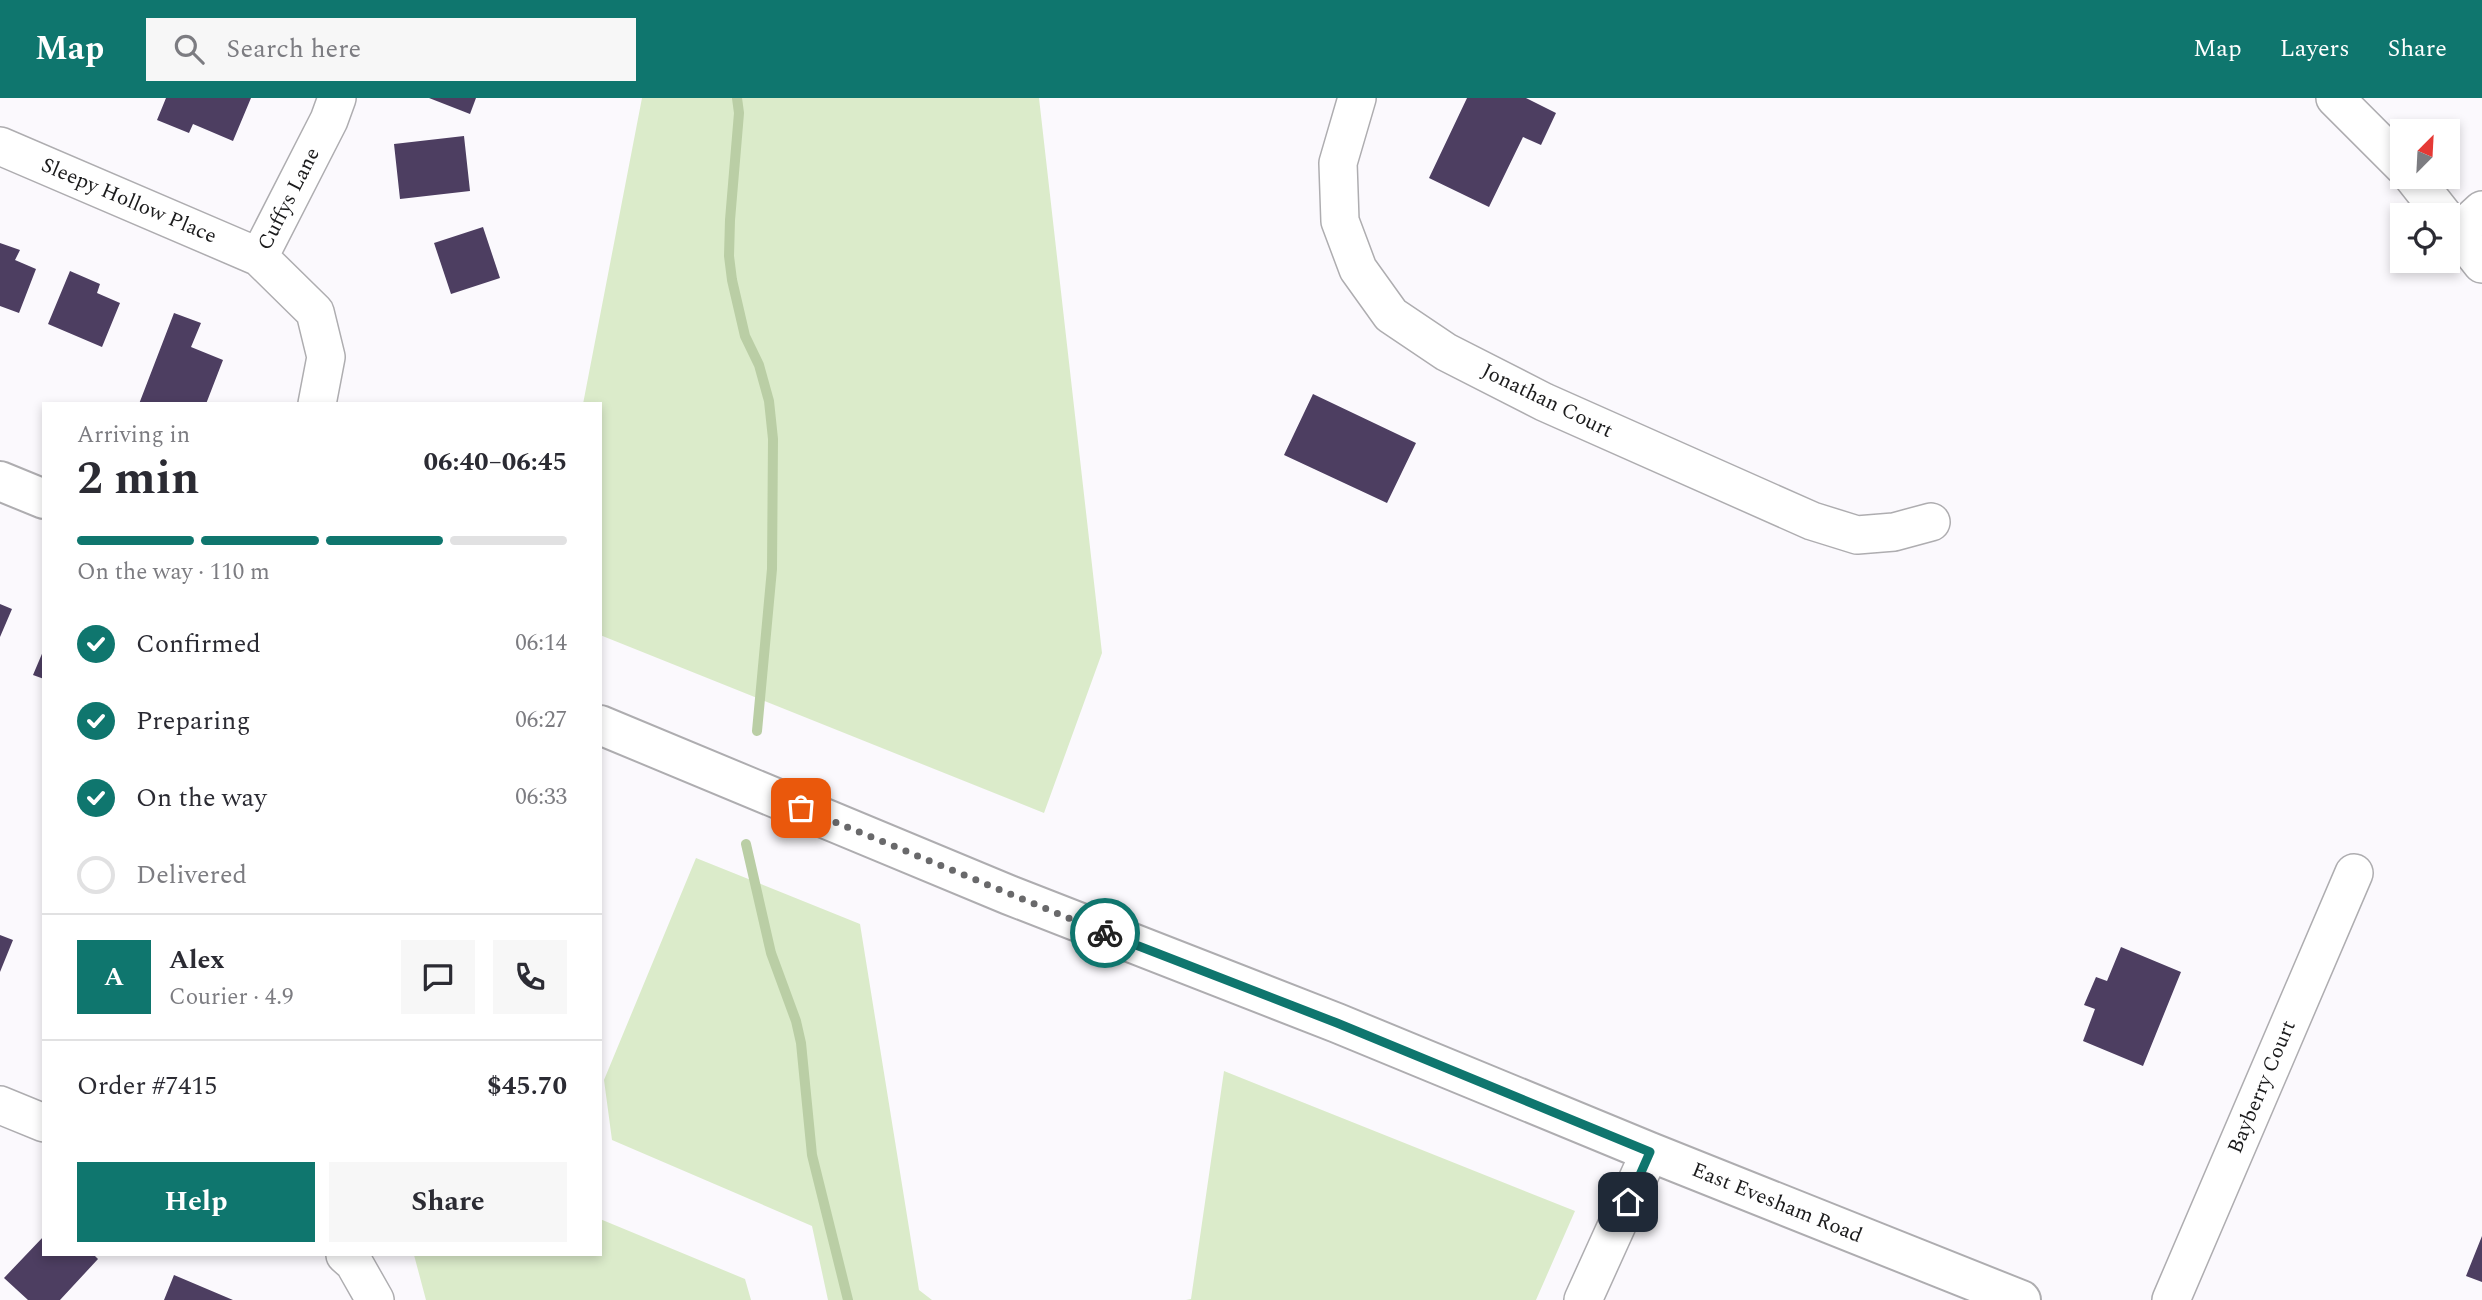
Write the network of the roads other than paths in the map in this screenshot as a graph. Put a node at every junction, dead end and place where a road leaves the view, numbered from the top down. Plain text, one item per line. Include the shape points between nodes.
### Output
1 (337, 98) edge
2 (1357, 98) edge
3 (2335, 98) edge
4 (0, 146) edge
5 (2390, 153) edge
6 (2426, 189) edge
7 (2440, 203) edge
8 (2460, 224) edge
9 (258, 257) junction
10 (2482, 264) edge
11 (317, 402) edge
12 (0, 481) edge
13 (42, 498) edge
14 (1931, 522) dead end
15 (602, 726) edge
16 (2354, 873) dead end
17 (0, 1105) edge
18 (42, 1122) edge
19 (1650, 1152) junction
20 (346, 1256) edge
21 (375, 1300) edge
22 (1583, 1300) edge
23 (2021, 1300) edge
24 (2171, 1300) edge

1 - 9 street, Cuffys Lane
2 - 14 street, Jonathan Court via 1338,163 1340,221 1358,269 1391,315 1446,352 1544,402 1812,522 1857,535
3 - 5 street
4 - 9 street, Sleepy Hollow Place
6 - 7 street
8 - 10 street
9 - 11 street, Cuffys Lane via 315,312 326,357
12 - 13 main road
15 - 19 main road, East Evesham Road
16 - 24 street, Bayberry Court
17 - 18 street
19 - 22 street
19 - 23 main road, East Evesham Road
20 - 21 street

